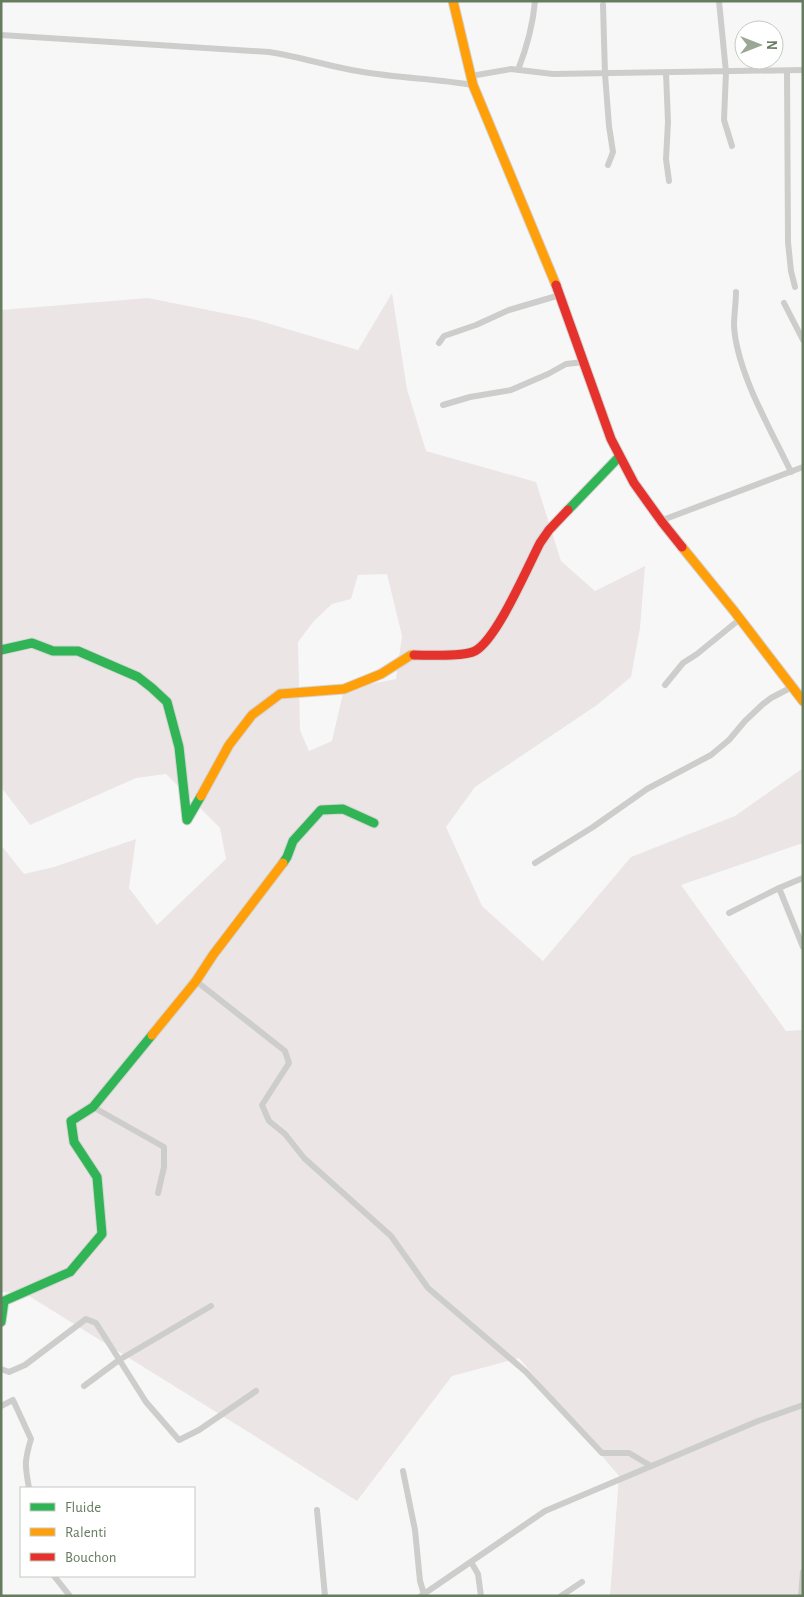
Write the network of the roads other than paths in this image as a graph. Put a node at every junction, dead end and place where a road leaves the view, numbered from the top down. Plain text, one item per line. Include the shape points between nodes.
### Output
1 (453, 1) edge
2 (535, 1) edge
3 (719, 1) edge
4 (603, 5) dead end
5 (1, 35) edge
6 (518, 70) junction
7 (803, 70) edge
8 (786, 71) junction
9 (726, 72) junction
10 (666, 73) junction
11 (605, 74) junction
12 (472, 81) junction
13 (732, 146) dead end
14 (608, 165) dead end
15 (669, 181) dead end
16 (795, 288) dead end
17 (736, 292) dead end
18 (560, 295) junction
19 (784, 303) dead end
20 (803, 340) edge
21 (439, 343) dead end
22 (584, 362) junction
23 (443, 405) dead end
24 (619, 457) junction
25 (803, 467) edge
26 (791, 472) junction
27 (660, 521) junction
28 (740, 619) junction
29 (1, 650) edge
30 (665, 685) dead end
31 (792, 687) junction
32 (803, 701) edge
33 (374, 823) dead end
34 (535, 863) dead end
35 (803, 878) edge
36 (778, 888) junction
37 (729, 913) dead end
38 (803, 946) edge
39 (196, 981) junction
40 (93, 1107) junction
41 (158, 1193) dead end
42 (211, 1306) dead end
43 (1, 1322) edge
44 (120, 1360) junction
45 (1, 1369) edge
46 (84, 1386) dead end
47 (256, 1391) dead end
48 (803, 1405) edge
49 (1, 1406) edge
50 (650, 1466) junction
51 (403, 1471) dead end
52 (30, 1487) edge
53 (317, 1510) dead end
54 (470, 1562) junction
55 (803, 1572) edge
56 (55, 1577) edge
57 (582, 1582) dead end
58 (423, 1595) edge
59 (70, 1596) edge
60 (325, 1596) edge
61 (481, 1596) edge
62 (561, 1596) edge
63 (801, 1596) edge

1 - 12 street
2 - 6 street via 528,45
3 - 9 street
4 - 11 street
5 - 12 street via 269,52 364,72
6 - 11 street
6 - 12 street via 504,70
7 - 8 street
8 - 9 street
8 - 16 street via 788,242
9 - 10 street
9 - 13 street via 724,120
10 - 11 street
10 - 15 street
11 - 14 street via 613,152
12 - 18 street
17 - 26 street via 734,326 739,358
18 - 21 street via 509,310 444,336
18 - 22 street
19 - 20 street
22 - 23 street via 566,364 511,390
22 - 24 street
24 - 27 street
24 - 29 street via 549,530 496,630 476,651 411,655 381,674 344,689 280,694 252,715 228,745 187,820 179,747 167,702 162,697 138,677 78,651 53,651 32,644
25 - 26 street
26 - 27 street
27 - 28 street
28 - 30 street via 683,663
28 - 31 street
31 - 32 street
31 - 34 street via 763,704 711,755 665,778
33 - 39 street via 343,809 321,810 293,841 287,858
35 - 36 street
36 - 37 street
36 - 38 street
39 - 40 street
39 - 50 street via 285,1051 289,1063 262,1105 269,1121 285,1134 304,1158 391,1236 428,1288 526,1372 602,1453 629,1454
40 - 41 street via 164,1147
40 - 43 street via 71,1121 74,1142 96,1177 102,1234 70,1272 4,1301
42 - 44 street
44 - 45 street via 96,1323 86,1320 25,1365 8,1372
44 - 46 street
44 - 47 street via 146,1402 179,1440
48 - 50 street
49 - 52 street via 13,1400 31,1440 25,1458
50 - 54 street via 545,1511
51 - 58 street
53 - 60 street
54 - 58 street
54 - 61 street via 478,1574
55 - 63 street
56 - 59 street
57 - 62 street

